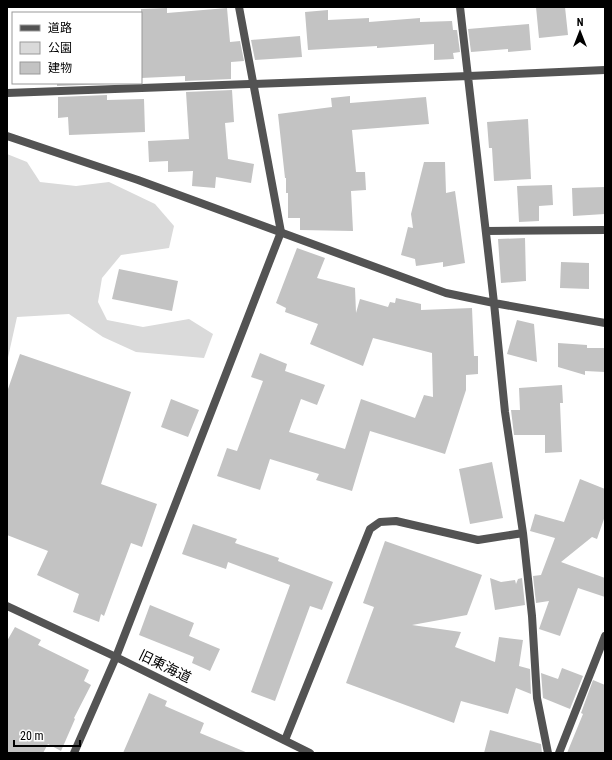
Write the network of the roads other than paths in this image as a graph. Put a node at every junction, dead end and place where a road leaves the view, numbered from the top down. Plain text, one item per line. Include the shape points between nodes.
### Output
1 (239, 7) edge
2 (460, 7) edge
3 (605, 70) edge
4 (469, 76) junction
5 (253, 84) junction
6 (7, 93) edge
7 (7, 136) edge
8 (486, 230) junction
9 (605, 230) edge
10 (281, 232) junction
11 (494, 303) junction
12 (605, 323) edge
13 (523, 533) junction
14 (7, 606) edge
15 (605, 636) edge
16 (116, 657) junction
17 (285, 740) junction
18 (74, 753) edge
19 (310, 753) edge
20 (548, 753) edge
21 (560, 753) edge

1 - 5 street
2 - 4 street
3 - 4 street
4 - 5 street
4 - 8 street
5 - 6 street
5 - 10 street
7 - 10 street
8 - 9 street
8 - 11 street
10 - 11 street via 446,293
10 - 16 street
11 - 12 street
11 - 13 street via 504,412
13 - 17 street via 478,540 396,521 380,522 370,529
13 - 20 street via 537,698
14 - 16 street, 旧東海道
15 - 21 street
16 - 17 street, 旧東海道
16 - 18 street
17 - 19 street, 旧東海道

